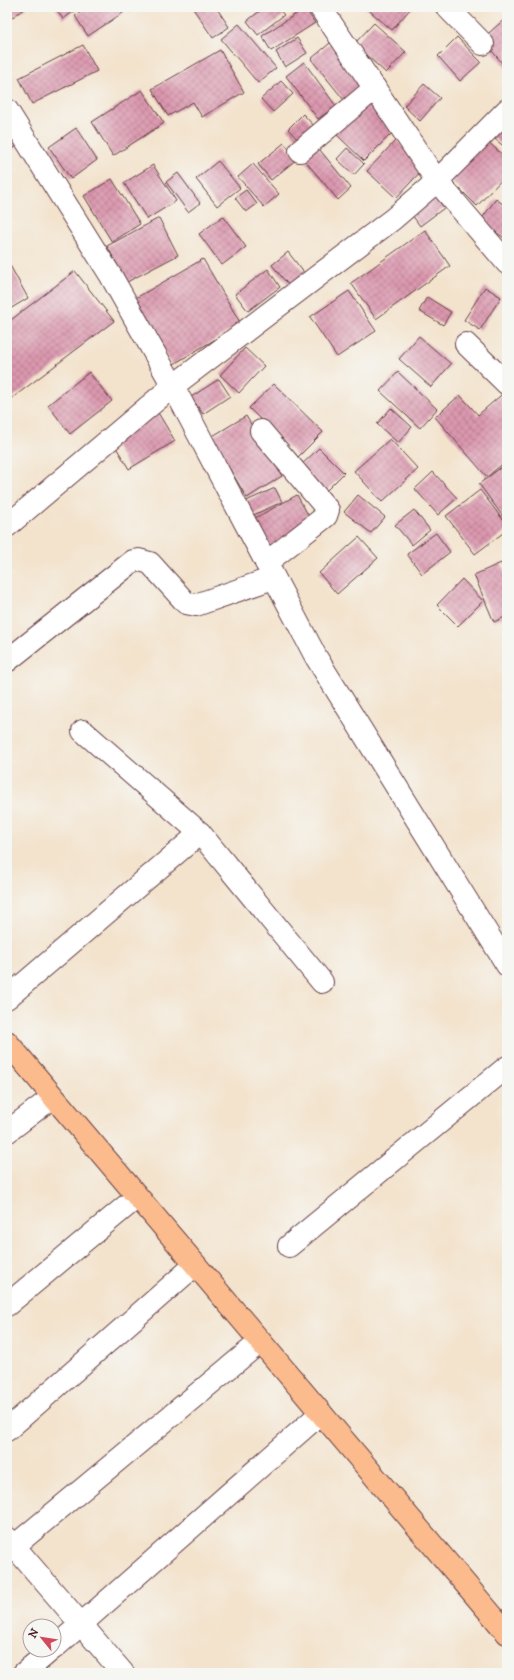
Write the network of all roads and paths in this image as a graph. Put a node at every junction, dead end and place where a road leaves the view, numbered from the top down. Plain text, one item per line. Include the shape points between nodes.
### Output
1 (447, 7) edge
2 (326, 9) edge
3 (483, 44) dead end
4 (375, 88) junction
5 (7, 110) edge
6 (507, 110) edge
7 (300, 151) dead end
8 (437, 181) junction
9 (507, 263) edge
10 (466, 344) dead end
11 (507, 384) edge
12 (173, 386) junction
13 (261, 431) dead end
14 (7, 526) edge
15 (270, 570) junction
16 (7, 661) edge
17 (83, 731) dead end
18 (200, 833) junction
19 (507, 965) edge
20 (322, 982) dead end
21 (7, 998) edge
22 (7, 1042) edge
23 (507, 1067) edge
24 (53, 1097) junction
25 (7, 1132) edge
26 (137, 1197) junction
27 (288, 1246) dead end
28 (195, 1265) junction
29 (7, 1305) edge
30 (260, 1342) junction
31 (321, 1413) junction
32 (7, 1430) edge
33 (9, 1545) edge
34 (82, 1624) junction
35 (507, 1633) edge
36 (62, 1641) edge
37 (42, 1658) edge
38 (24, 1673) edge
39 (123, 1673) edge

1 - 3 street
2 - 4 street
4 - 7 street
4 - 8 street
5 - 12 street via 111,276
6 - 8 street
8 - 9 street
8 - 12 street via 392,219
10 - 11 street
12 - 14 street
12 - 15 street
13 - 15 street via 328,510 326,516
15 - 16 street via 196,605 190,605 150,563 133,561
15 - 19 street via 316,657
17 - 18 street
18 - 20 street
18 - 21 street
22 - 24 main road
23 - 27 street
24 - 25 street
24 - 26 main road
26 - 28 main road
26 - 29 street
28 - 30 main road
28 - 32 street
30 - 31 main road
30 - 33 street
31 - 34 street
31 - 35 main road
33 - 34 street
34 - 36 street
34 - 39 street
37 - 38 street

